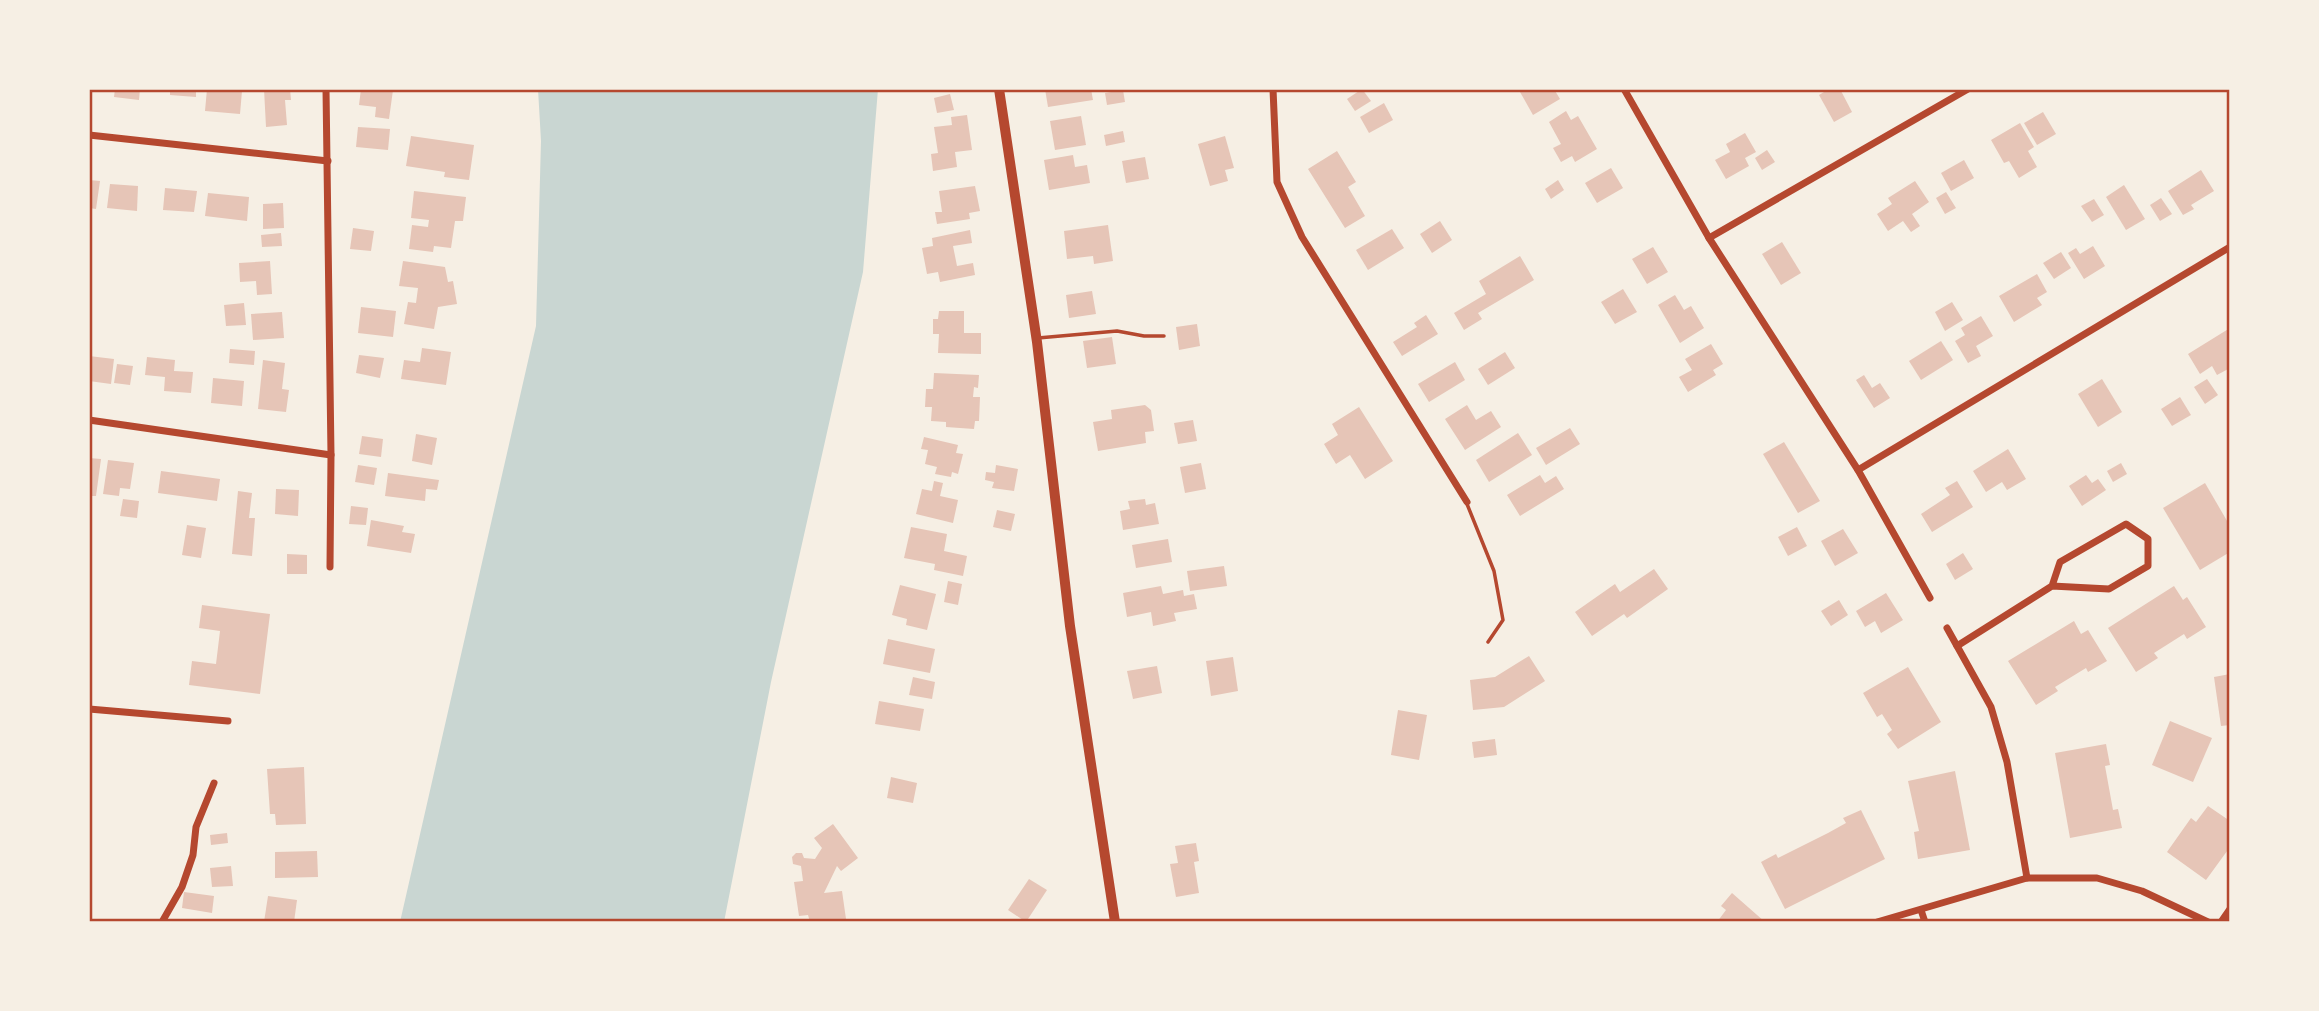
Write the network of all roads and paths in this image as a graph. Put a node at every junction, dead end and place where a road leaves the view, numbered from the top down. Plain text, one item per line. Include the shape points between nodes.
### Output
1 (326, 89) edge
2 (999, 89) edge
3 (1273, 89) edge
4 (1624, 89) edge
5 (1968, 89) edge
6 (89, 135) edge
7 (328, 161) junction
8 (1709, 238) junction
9 (2230, 247) edge
10 (1164, 336) dead end
11 (1036, 339) junction
12 (89, 420) edge
13 (331, 455) junction
14 (1858, 470) junction
15 (1467, 502) joint
16 (330, 567) dead end
17 (2052, 586) junction
18 (1930, 598) dead end
19 (1947, 628) dead end
20 (1488, 642) dead end
21 (1957, 646) junction
22 (89, 709) edge
23 (228, 721) dead end
24 (215, 783) dead end
25 (2027, 878) junction
26 (2230, 909) edge
27 (1921, 910) junction
28 (162, 922) edge
29 (1115, 922) edge
30 (1877, 922) edge
31 (1925, 922) edge
32 (2208, 922) edge
33 (2221, 922) edge

1 - 7 street
2 - 11 street
3 - 15 street via 1277,182 1302,237
4 - 8 street
5 - 8 street
6 - 7 street
7 - 13 street
8 - 14 street
9 - 14 street
10 - 11 lane via 1117,331
11 - 29 street via 1070,626
12 - 13 street
13 - 16 street
14 - 18 street
15 - 20 lane via 1493,571 1503,620
17 - 17 street via 2109,589 2148,566 2148,539 2126,524 2060,562
17 - 21 street
19 - 21 street
21 - 25 street via 1991,706 2007,762
22 - 23 street
24 - 28 street via 196,827 182,887
25 - 27 street
25 - 32 street via 2097,878 2142,891
26 - 33 street
27 - 30 street
27 - 31 street

